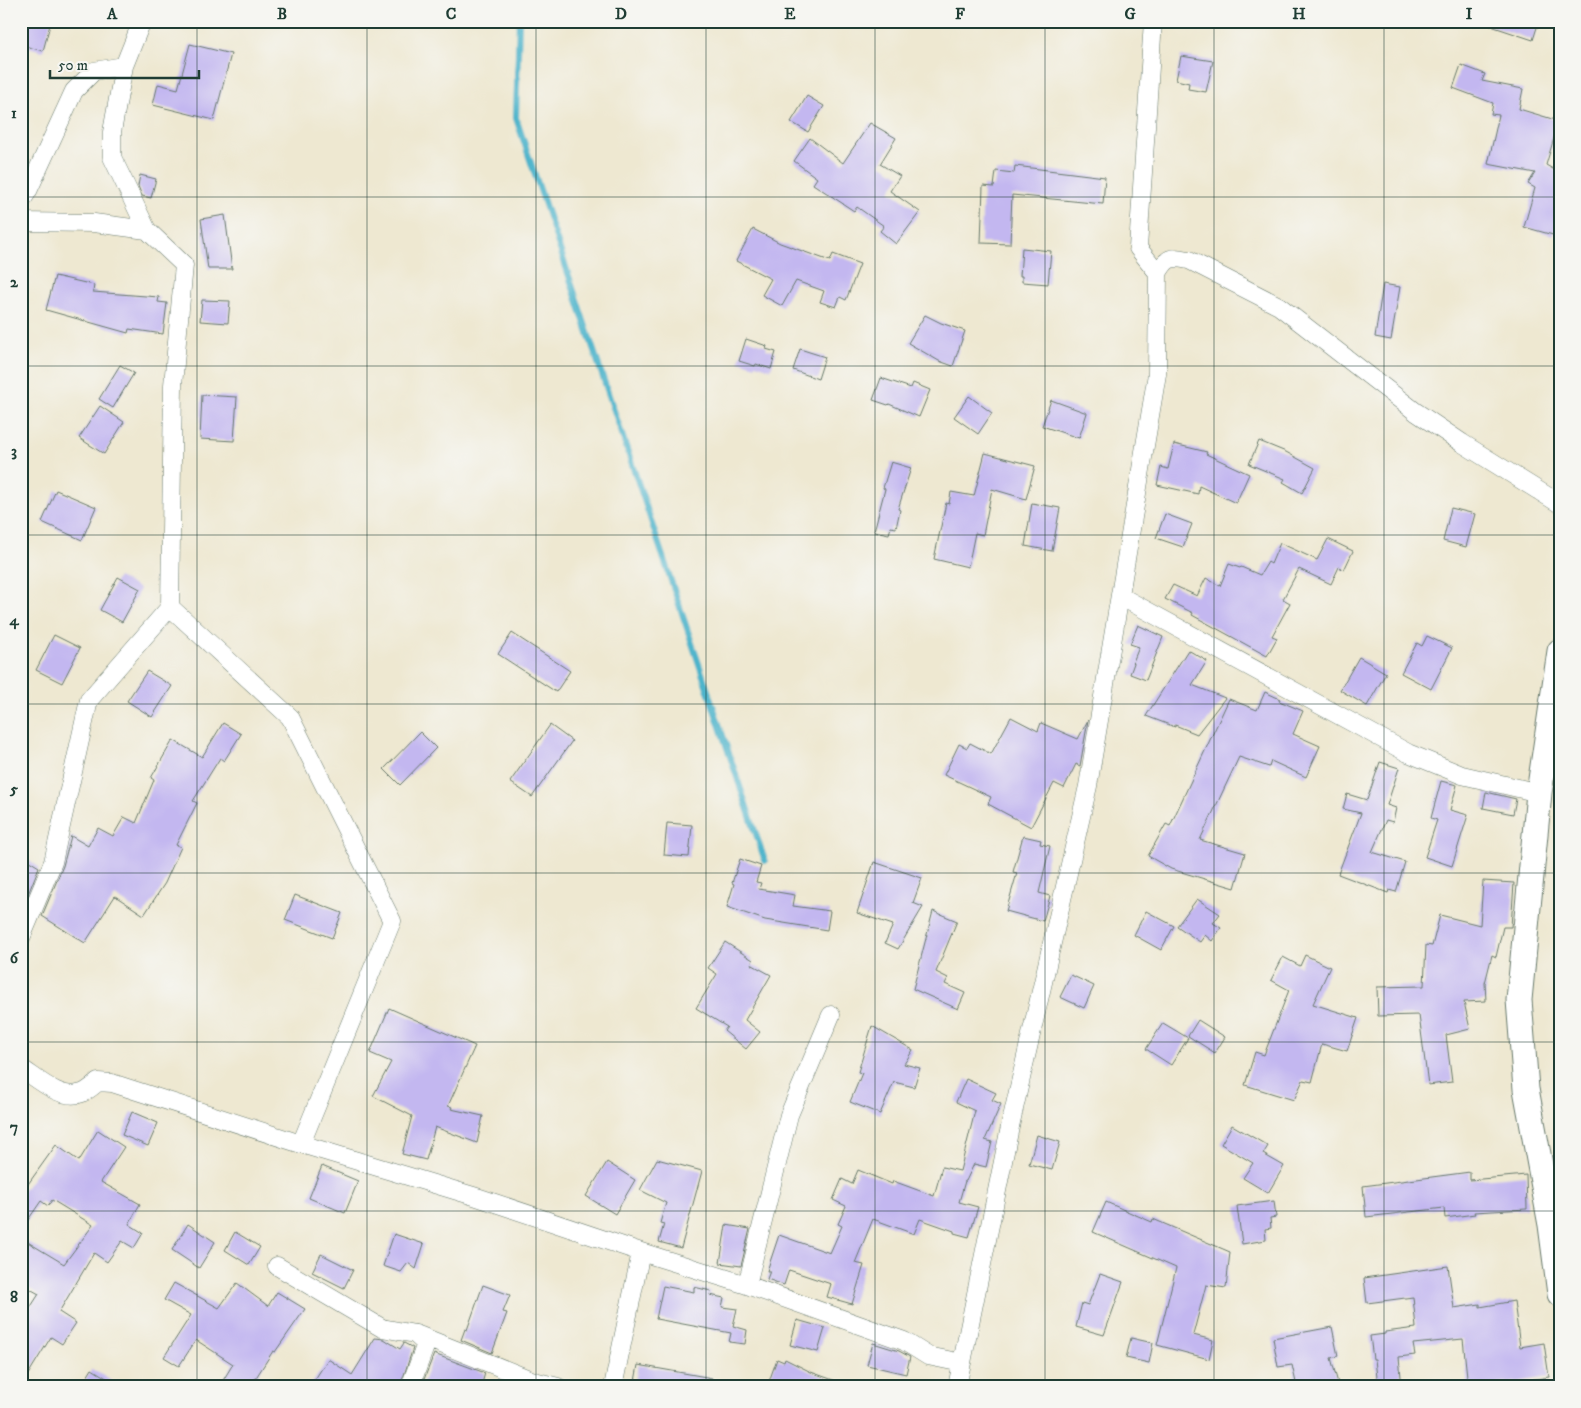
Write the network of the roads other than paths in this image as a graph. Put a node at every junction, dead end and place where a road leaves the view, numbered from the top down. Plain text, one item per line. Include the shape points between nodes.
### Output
1 (142, 21) edge
2 (1153, 21) edge
3 (124, 66) junction
4 (21, 202) edge
5 (21, 222) edge
6 (146, 230) junction
7 (1158, 273) junction
8 (1560, 504) edge
9 (1120, 596) junction
10 (170, 607) junction
11 (1560, 651) edge
12 (1539, 793) junction
13 (21, 938) edge
14 (832, 1015) dead end
15 (21, 1068) edge
16 (301, 1144) junction
17 (1555, 1227) edge
18 (641, 1252) junction
19 (277, 1266) dead end
20 (747, 1285) junction
21 (1560, 1294) edge
22 (416, 1334) junction
23 (962, 1363) junction
24 (533, 1384) edge
25 (410, 1387) edge
26 (558, 1387) edge
27 (612, 1387) edge
28 (957, 1387) edge

1 - 3 street
2 - 7 street via 1138,248
3 - 4 street via 94,71 74,91
3 - 6 street via 112,132 112,156
5 - 6 street via 94,223
6 - 10 street via 184,265 173,385
7 - 8 street via 1165,261 1175,258 1189,260 1279,306 1416,412
7 - 9 street via 1157,374
9 - 12 street via 1408,753 1462,774
9 - 23 street via 1088,786 1011,1122
10 - 13 street via 89,700 52,862
10 - 16 street via 290,717 392,921
11 - 12 street
12 - 17 street via 1520,1000 1526,1089
14 - 20 street via 789,1115
15 - 16 street via 71,1096 84,1093 98,1082 112,1083
16 - 18 street via 477,1197
17 - 21 street
18 - 20 street
18 - 27 street
19 - 22 street via 382,1328
20 - 23 street via 904,1341 928,1356
22 - 24 street
22 - 25 street via 426,1344
23 - 28 street
24 - 26 street

